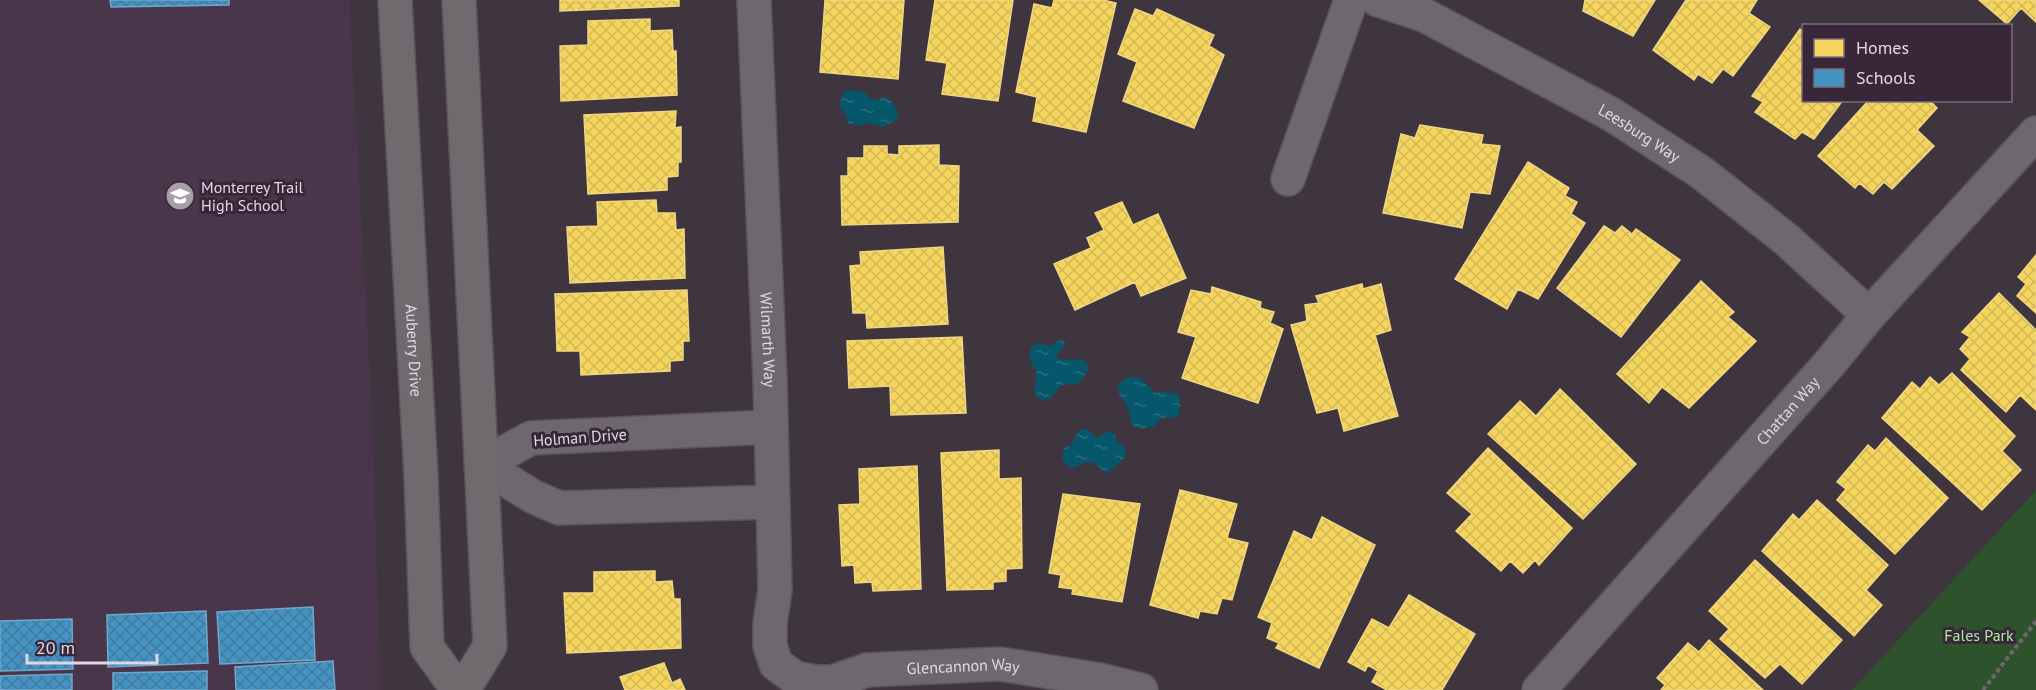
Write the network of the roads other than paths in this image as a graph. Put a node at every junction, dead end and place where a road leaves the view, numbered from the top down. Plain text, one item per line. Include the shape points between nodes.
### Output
1 (395, 0) edge
2 (459, 0) edge
3 (754, 0) edge
4 (1351, 0) edge
5 (1378, 0) edge
6 (2036, 133) edge
7 (1288, 179) dead end
8 (1869, 315) junction
9 (771, 427) junction
10 (482, 465) junction
11 (773, 502) junction
12 (786, 673) joint
13 (458, 690) edge
14 (463, 690) edge
15 (1142, 690) edge
16 (1539, 690) edge

1 - 13 street, Auberry Drive via 427,647
2 - 10 street
3 - 9 street, Wilmarth Way
4 - 7 street
5 - 8 street, Leesburg Way via 1425,15 1621,120 1702,173 1787,240
6 - 8 street, Chattan Way
8 - 16 street, Chattan Way
9 - 10 street, Holman Drive via 531,438
9 - 11 street, Wilmarth Way
10 - 11 street via 559,508
10 - 14 street via 490,646
11 - 12 street, Wilmarth Way via 775,590 770,646 776,664
12 - 15 street, Glencannon Way via 805,680 832,682 867,670 1000,664

